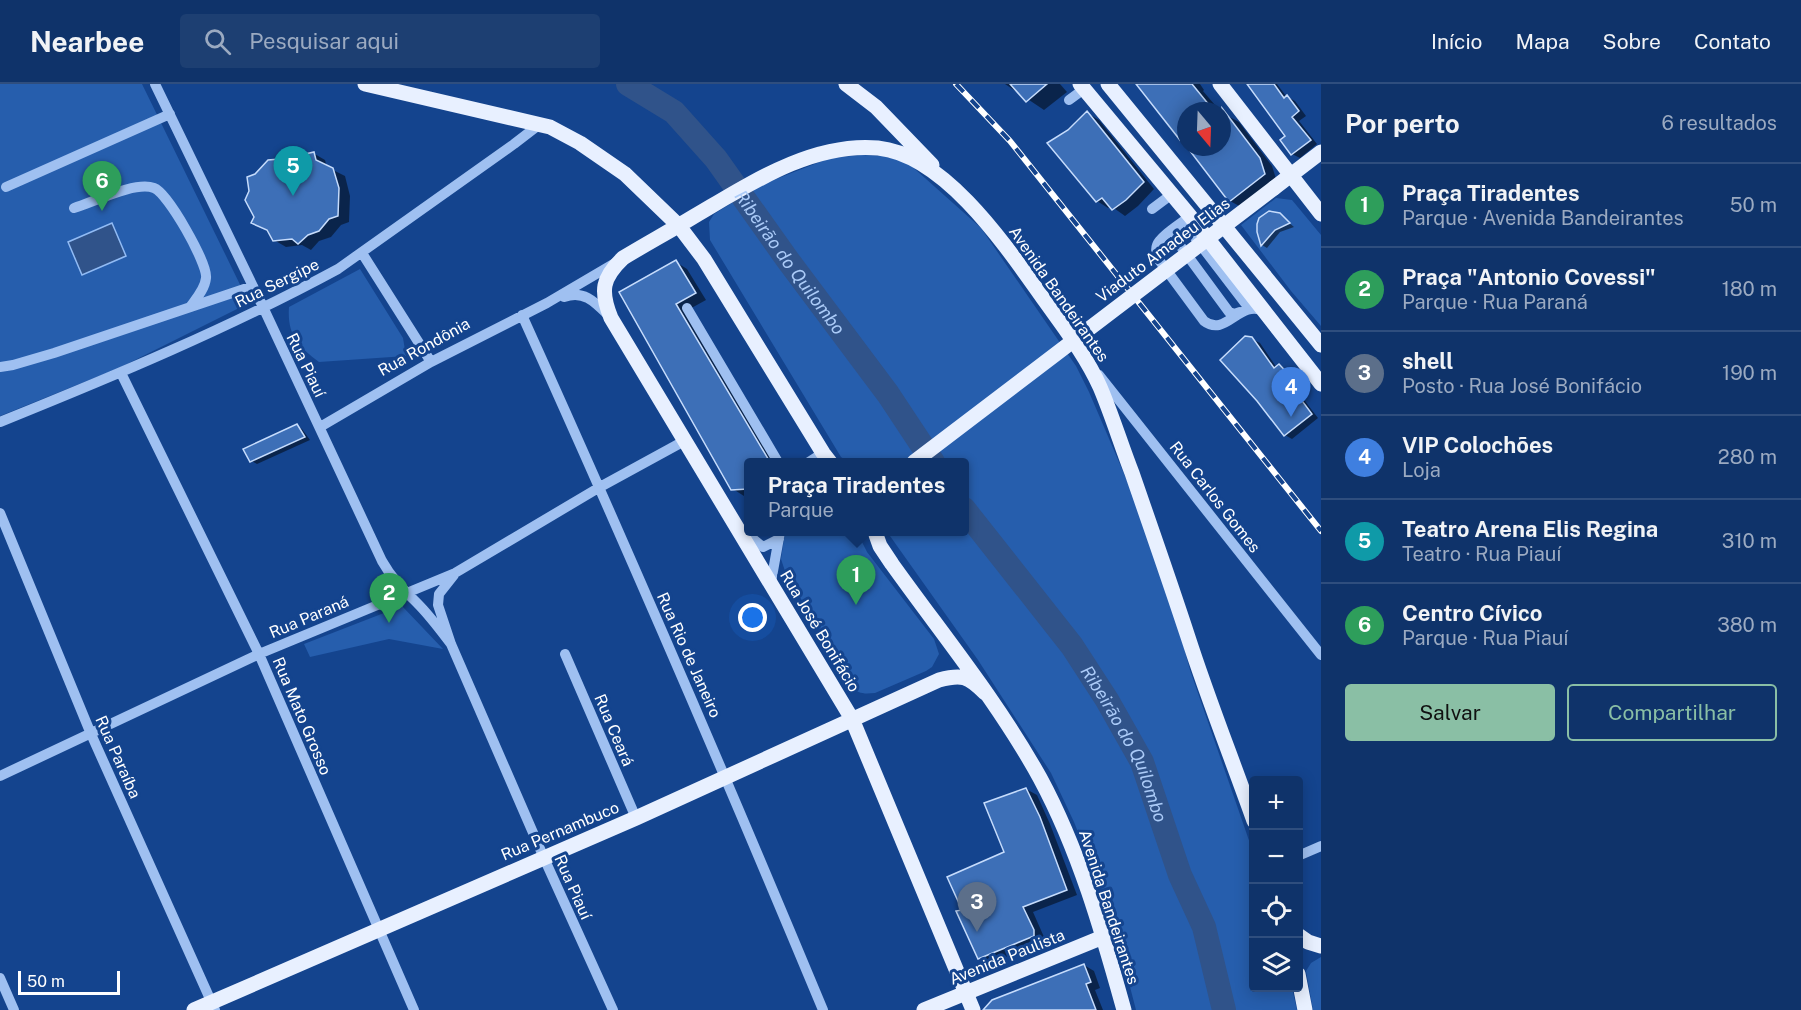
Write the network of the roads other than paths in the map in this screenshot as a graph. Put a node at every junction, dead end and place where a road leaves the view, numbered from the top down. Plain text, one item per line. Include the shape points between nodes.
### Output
1 (155, 84) edge
2 (365, 84) edge
3 (846, 84) edge
4 (1108, 84) edge
5 (1220, 84) edge
6 (1082, 86) edge
7 (1069, 100) dead end
8 (170, 114) junction
9 (540, 124) junction
10 (1321, 152) edge
11 (1290, 176) junction
12 (6, 187) dead end
13 (952, 187) junction
14 (1172, 194) junction
15 (648, 195) junction
16 (1206, 204) junction
17 (74, 208) dead end
18 (1152, 209) dead end
19 (1321, 214) edge
20 (1185, 221) junction
21 (679, 226) junction
22 (646, 245) junction
23 (362, 253) junction
24 (623, 258) junction
25 (704, 259) junction
26 (253, 286) junction
27 (547, 303) junction
28 (190, 307) junction
29 (263, 307) junction
30 (687, 308) dead end
31 (1261, 309) junction
32 (1240, 312) junction
33 (522, 315) junction
34 (611, 318) junction
35 (1321, 345) edge
36 (1085, 357) junction
37 (431, 362) junction
38 (1315, 366) edge
39 (0, 367) edge
40 (121, 373) junction
41 (1321, 384) edge
42 (0, 422) edge
43 (320, 427) junction
44 (686, 440) junction
45 (776, 458) edge
46 (826, 458) edge
47 (919, 458) edge
48 (600, 487) junction
49 (0, 513) edge
50 (743, 536) junction
51 (778, 536) edge
52 (779, 536) edge
53 (877, 536) edge
54 (455, 573) junction
55 (771, 582) junction
56 (405, 593) junction
57 (947, 641) junction
58 (451, 644) junction
59 (259, 654) junction
60 (565, 654) dead end
61 (1321, 655) edge
62 (939, 680) junction
63 (985, 693) junction
64 (852, 719) junction
65 (91, 734) junction
66 (0, 776) edge
67 (726, 776) junction
68 (1249, 807) edge
69 (636, 818) junction
70 (1321, 846) edge
71 (1303, 854) edge
72 (544, 858) junction
73 (379, 930) junction
74 (1103, 938) junction
75 (1303, 938) edge
76 (1321, 946) edge
77 (0, 978) edge
78 (1302, 992) edge
79 (966, 993) junction
80 (213, 1006) edge
81 (14, 1010) edge
82 (194, 1010) edge
83 (414, 1010) edge
84 (613, 1010) edge
85 (823, 1010) edge
86 (924, 1010) edge
87 (973, 1010) edge
88 (1124, 1010) edge
89 (1305, 1010) edge

1 - 8 street, Rua Piauí
2 - 9 main road
3 - 13 main road via 876,107
4 - 16 main road
5 - 11 main road
6 - 7 street
6 - 14 main road
8 - 12 street
8 - 26 street, Rua Piauí
9 - 15 main road via 580,143
9 - 23 street, Rua Sergipe
10 - 11 main road, Viaduto Amadeu Elias
11 - 19 main road
11 - 47 main road, Viaduto Amadeu Elias, bridge
13 - 21 main road, Avenida Bandeirantes via 899,152 848,149 796,162 756,180
13 - 36 main road, Avenida Bandeirantes via 1004,243
14 - 18 street
14 - 20 main road
15 - 21 main road
15 - 22 main road via 658,220
16 - 20 main road
16 - 35 main road
17 - 28 street via 137,187 155,188 168,201 203,261 206,278
20 - 31 main road
20 - 32 street via 1176,234 1179,244 1229,312
20 - 32 street via 1157,243 1159,260 1209,324 1220,326
21 - 22 main road, Rua Rondônia
21 - 25 main road
22 - 24 main road, Rua Rondônia
22 - 25 main road via 676,242
23 - 29 street, Rua Sergipe
23 - 37 street
24 - 27 street, Rua Rondônia
24 - 34 main road, Rua José Bonifácio via 606,281 604,302
25 - 46 main road
26 - 28 street
26 - 29 street, Rua Piauí
27 - 33 street, Rua Rondônia
27 - 34 street, Rua Rondônia via 580,294 591,298
28 - 39 street
29 - 40 street, Rua Sergipe
29 - 43 street, Rua Piauí
30 - 45 street
31 - 32 street
31 - 38 main road
33 - 37 street, Rua Rondônia
33 - 48 street, Rua Rio de Janeiro
34 - 44 main road, Rua José Bonifácio
36 - 61 street, Rua Carlos Gomes
36 - 68 main road, Avenida Bandeirantes via 1115,426
37 - 43 street, Rua Rondônia
38 - 41 main road
40 - 42 street, Rua Sergipe
40 - 59 street, Rua Mato Grosso
43 - 56 street, Rua Piauí via 382,561
44 - 48 street, Rua Paraná
44 - 50 main road, Rua José Bonifácio
48 - 54 street, Rua Paraná
48 - 67 street, Rua Rio de Janeiro
49 - 65 street, Rua Paraíba
50 - 51 street via 763,547
50 - 55 main road, Rua José Bonifácio
52 - 55 street
53 - 57 main road, Avenida Bandeirantes
54 - 56 street, Rua Paraná
54 - 58 street, Rua Piauí via 439,594 438,605
55 - 64 main road, Rua José Bonifácio
56 - 58 street, Rua Piauí
56 - 59 street, Rua Paraná
57 - 62 main road via 952,661
57 - 63 main road, Avenida Bandeirantes
58 - 72 street, Rua Piauí
59 - 65 street, Rua Paraná
59 - 73 street, Rua Mato Grosso
60 - 69 street, Rua Ceará
62 - 63 main road, Avenida Bandeirantes via 964,677
62 - 64 main road, Rua Pernambuco
63 - 74 main road, Avenida Bandeirantes via 1040,779 1064,828
64 - 67 main road, Rua Pernambuco
64 - 79 main road, Rua José Bonifácio
65 - 66 street, Rua Paraná
65 - 80 street, Rua Paraíba
67 - 69 main road, Rua Pernambuco
67 - 85 street, Rua Rio de Janeiro
69 - 72 main road, Rua Pernambuco
70 - 71 street
72 - 73 main road, Rua Pernambuco
72 - 84 street, Rua Piauí
73 - 80 main road, Rua Pernambuco
73 - 83 street, Rua Mato Grosso
74 - 79 main road, Avenida Paulista
74 - 88 main road, Avenida Bandeirantes
75 - 76 main road
77 - 81 street
78 - 89 main road
79 - 86 main road, Avenida Paulista
79 - 87 main road, Rua José Bonifácio
80 - 82 main road, Rua Pernambuco

